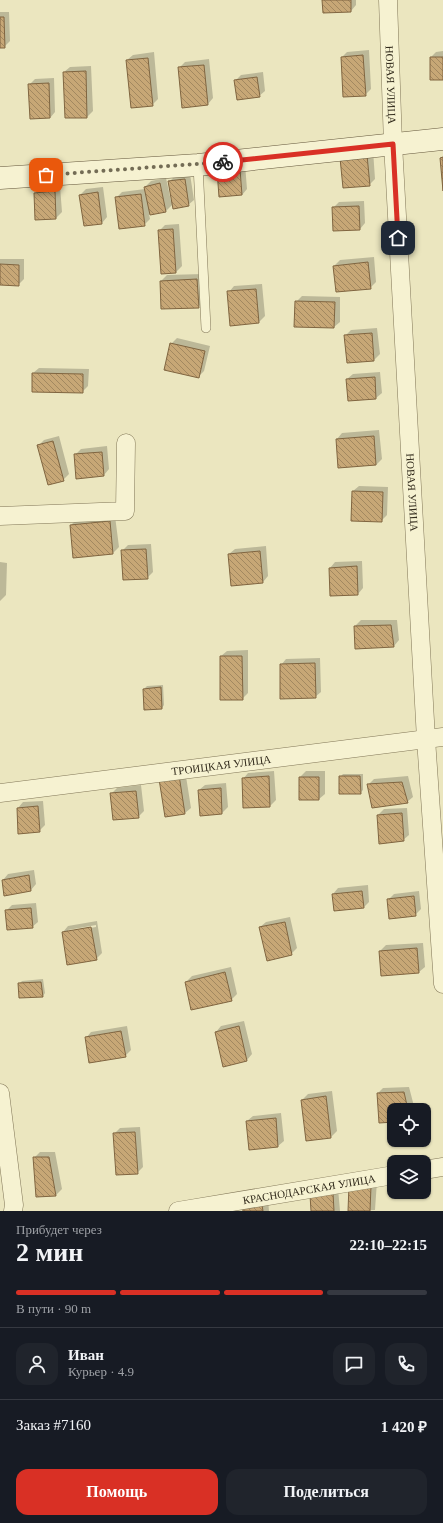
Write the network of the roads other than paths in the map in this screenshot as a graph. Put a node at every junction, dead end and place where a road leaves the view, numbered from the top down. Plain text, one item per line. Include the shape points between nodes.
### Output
1 (388, 0) edge
2 (443, 139) edge
3 (393, 144) junction
4 (198, 165) junction
5 (0, 178) edge
6 (206, 328) dead end
7 (126, 443) dead end
8 (0, 516) edge
9 (435, 738) edge
10 (0, 793) edge
11 (443, 984) edge
12 (0, 1094) edge
13 (443, 1167) edge
14 (431, 1169) edge
15 (387, 1176) edge
16 (13, 1211) edge
17 (178, 1211) edge

1 - 3 street, НОВАЯ УЛИЦА
2 - 3 street
3 - 4 street
3 - 9 street, НОВАЯ УЛИЦА
4 - 5 street
4 - 6 lane
7 - 8 street via 125,511
9 - 10 street, ТРОИЦКАЯ УЛИЦА
9 - 11 street, НОВАЯ УЛИЦА
12 - 16 street
13 - 14 street
15 - 17 street, КРАСНОДАРСКАЯ УЛИЦА

